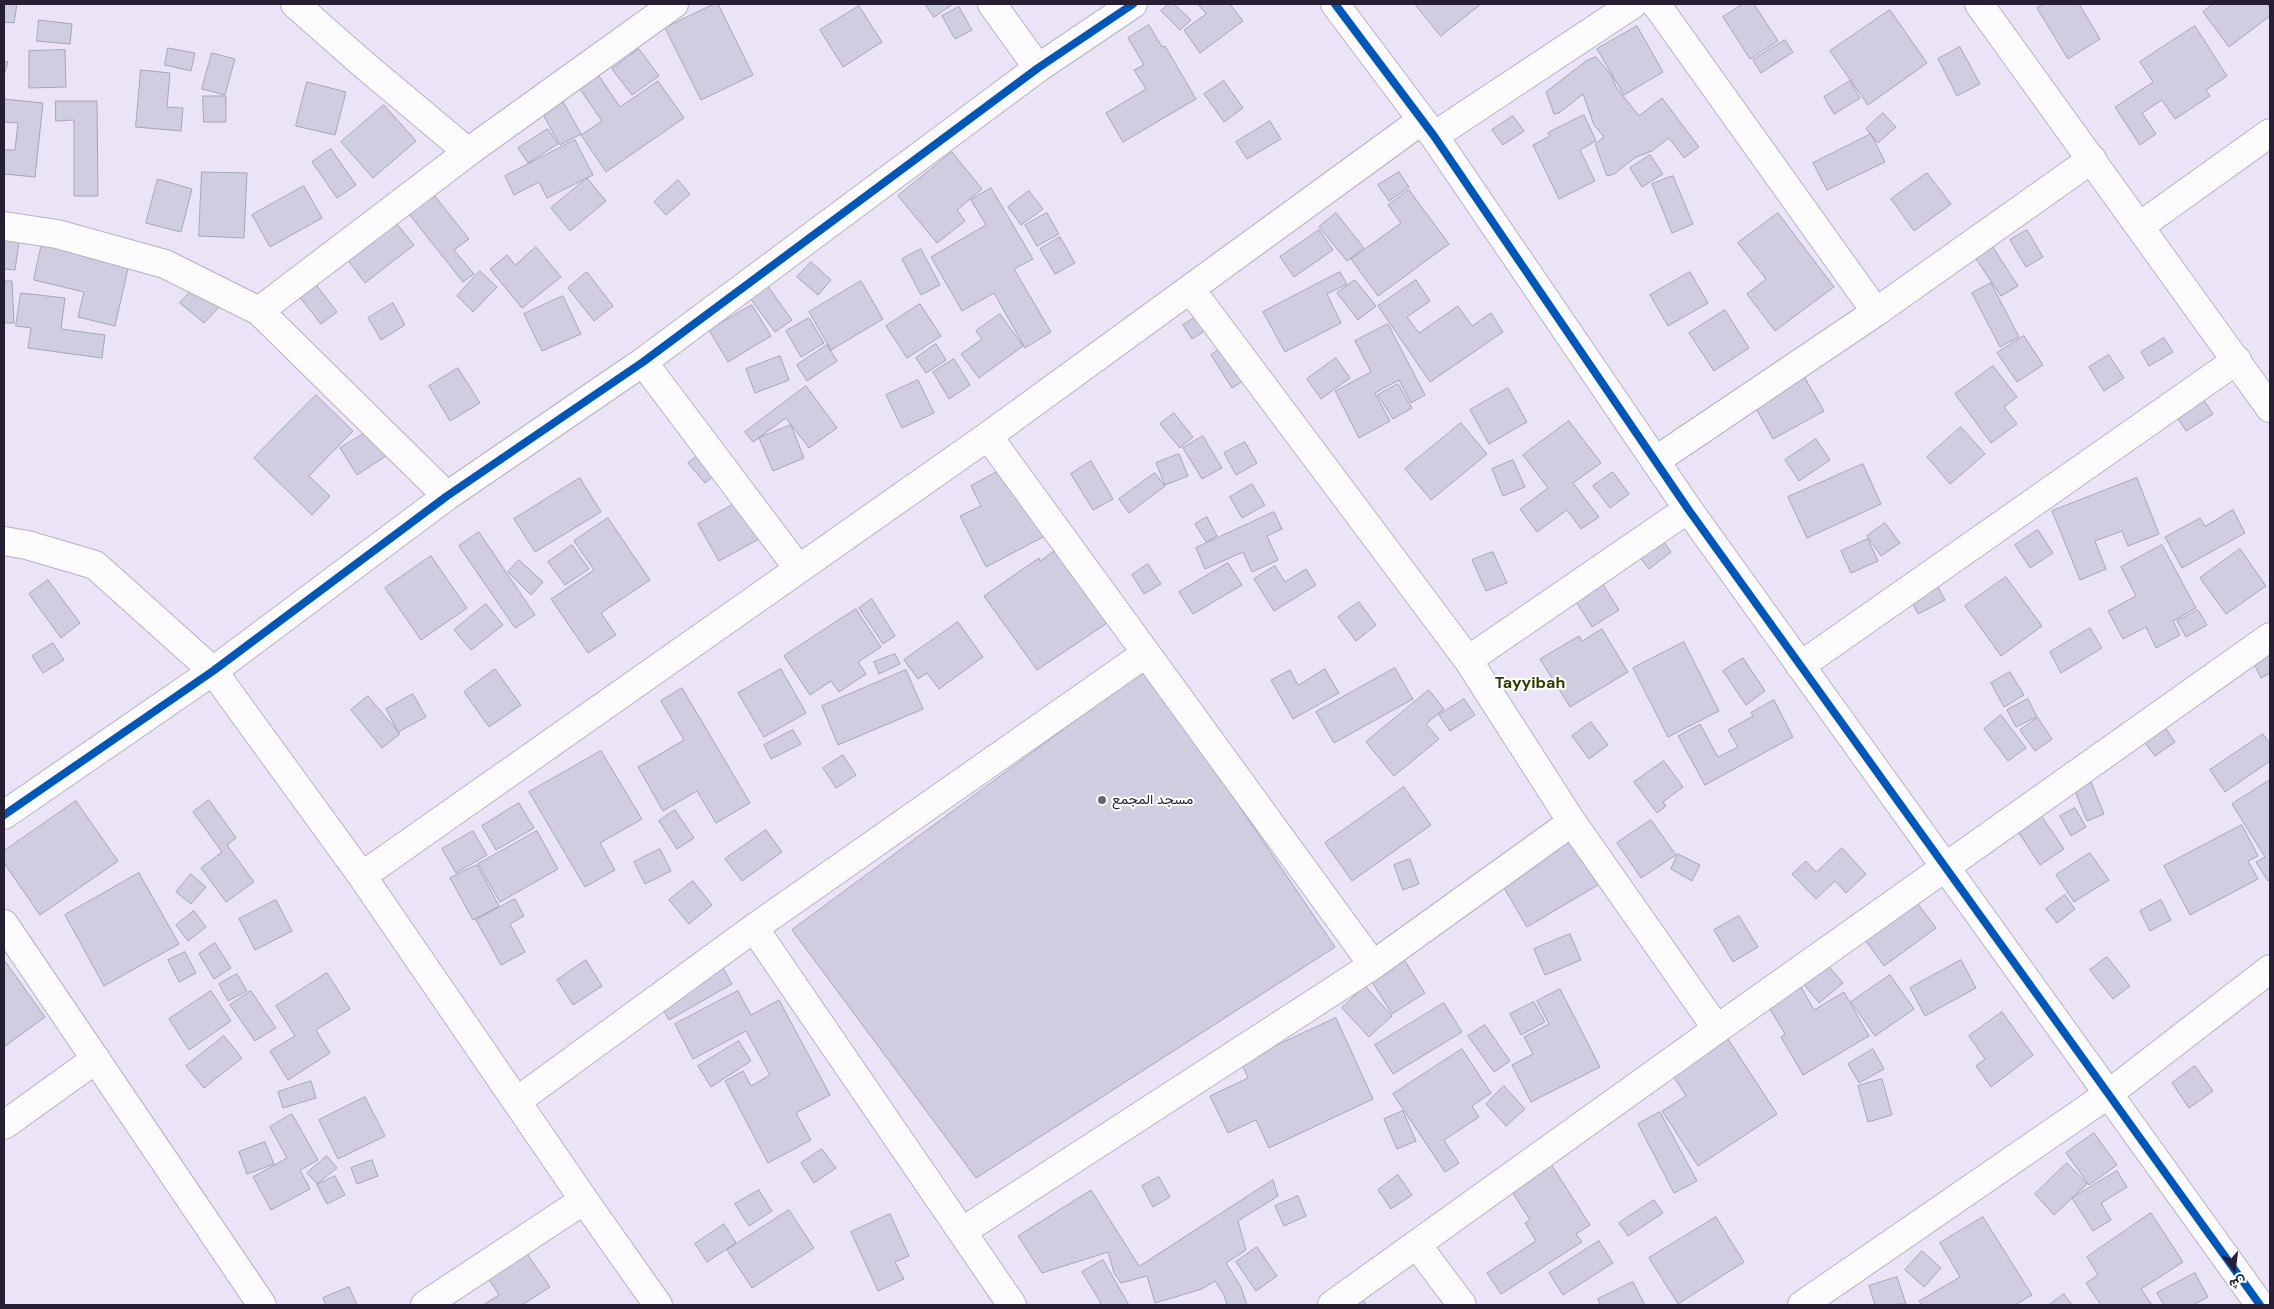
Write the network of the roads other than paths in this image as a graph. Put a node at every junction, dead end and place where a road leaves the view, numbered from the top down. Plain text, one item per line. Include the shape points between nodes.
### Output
1 (295, 4) edge
2 (674, 4) edge
3 (992, 4) edge
4 (1133, 4) edge
5 (1335, 4) edge
6 (1634, 4) edge
7 (1656, 4) edge
8 (1991, 8) edge
9 (1038, 68) junction
10 (1428, 128) junction
11 (2270, 133) edge
12 (468, 152) junction
13 (2092, 159) junction
14 (4, 226) edge
15 (2140, 226) junction
16 (1191, 290) junction
17 (259, 312) junction
18 (1876, 312) junction
19 (2237, 360) junction
20 (643, 362) junction
21 (2270, 408) edge
22 (988, 436) junction
23 (1655, 462) junction
24 (447, 496) junction
25 (1688, 509) junction
26 (4, 541) edge
27 (798, 568) junction
28 (2270, 637) edge
29 (1145, 654) junction
30 (1468, 660) junction
31 (1800, 666) junction
32 (213, 671) junction
33 (4, 815) edge
34 (1572, 822) junction
35 (1945, 866) junction
36 (362, 876) junction
37 (4, 924) edge
38 (754, 928) junction
39 (1373, 965) junction
40 (2270, 969) edge
41 (1717, 1029) junction
42 (96, 1060) junction
43 (2107, 1094) junction
44 (517, 1101) junction
45 (4, 1125) edge
46 (584, 1200) junction
47 (963, 1230) junction
48 (1417, 1245) junction
49 (262, 1305) edge
50 (424, 1305) edge
51 (658, 1305) edge
52 (1012, 1305) edge
53 (1332, 1305) edge
54 (1462, 1305) edge
55 (1802, 1305) edge
56 (2260, 1305) edge

1 - 12 street
2 - 12 street
3 - 9 street
4 - 9 street
5 - 10 street
6 - 10 street
7 - 18 street
8 - 13 street
9 - 20 street
10 - 16 street
10 - 23 street
11 - 15 street
12 - 17 street
13 - 15 street
13 - 18 street
14 - 17 street via 57,234 165,264
15 - 19 street
16 - 22 street
16 - 30 street
17 - 24 street
18 - 23 street
19 - 21 street
19 - 31 street
20 - 24 street
20 - 27 street
22 - 27 street
22 - 29 street
23 - 25 street
24 - 32 street
25 - 30 street
25 - 31 street
26 - 32 street via 95,565
27 - 36 street
28 - 35 street
29 - 38 street
29 - 39 street
30 - 34 street
31 - 35 street
32 - 33 street
32 - 36 street
34 - 39 street
34 - 41 street
35 - 41 street
35 - 43 street
36 - 44 street
37 - 42 street
38 - 44 street
38 - 47 street
39 - 47 street
40 - 43 street
41 - 48 street
42 - 45 street
42 - 49 street
43 - 55 street
43 - 56 street
44 - 46 street
46 - 50 street
46 - 51 street
47 - 52 street
48 - 53 street
48 - 54 street

